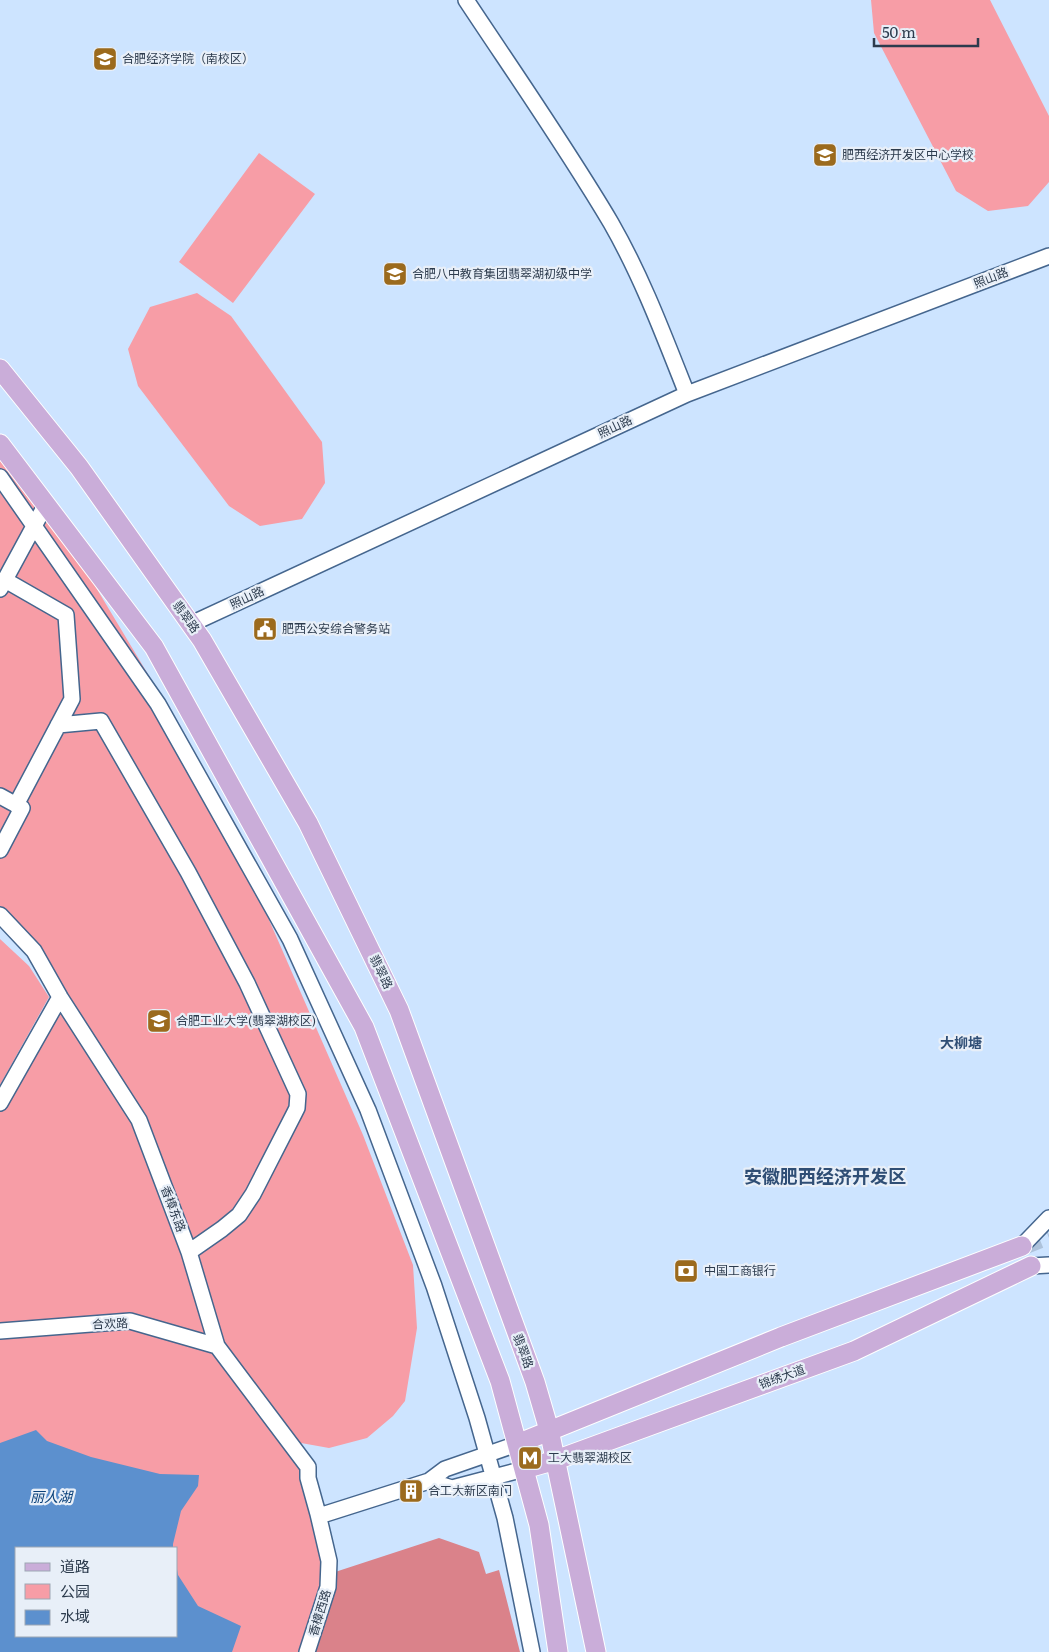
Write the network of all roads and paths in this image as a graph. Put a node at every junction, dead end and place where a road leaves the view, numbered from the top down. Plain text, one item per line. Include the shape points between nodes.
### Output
1 (466, 0) edge
2 (1049, 256) edge
3 (0, 369) edge
4 (686, 394) junction
5 (0, 444) edge
6 (0, 477) edge
7 (46, 504) junction
8 (34, 525) junction
9 (2, 585) edge
10 (191, 624) junction
11 (58, 725) junction
12 (0, 796) edge
13 (16, 805) junction
14 (0, 850) edge
15 (0, 915) edge
16 (60, 997) junction
17 (0, 1103) edge
18 (1049, 1218) edge
19 (1022, 1246) joint
20 (189, 1252) junction
21 (1040, 1265) edge
22 (0, 1331) edge
23 (217, 1346) junction
24 (549, 1430) junction
25 (517, 1444) junction
26 (487, 1454) junction
27 (556, 1460) junction
28 (524, 1469) junction
29 (494, 1477) junction
30 (429, 1481) junction
31 (319, 1515) junction
32 (307, 1652) edge
33 (532, 1652) edge
34 (558, 1652) edge
35 (596, 1652) edge

1 - 4 street via 612,225 651,303
2 - 4 street, 照山路
3 - 10 main road, 翡翠路 via 79,467
4 - 10 street, 照山路
5 - 7 main road
6 - 8 street
7 - 8 street
7 - 25 main road via 154,647 364,1027 500,1381
8 - 9 street
8 - 26 street via 158,704 290,939 368,1110 434,1286
9 - 11 street via 66,615 72,699
10 - 24 main road, 翡翠路 via 308,823 400,1010 535,1382
11 - 13 street
11 - 20 street via 101,721 247,983 298,1094 297,1108 244,1208 222,1229
12 - 13 street
13 - 14 street via 22,808
15 - 16 street, 香樟东路 via 34,952
16 - 17 street
16 - 20 street, 香樟东路 via 139,1120
18 - 19 street
19 - 24 main road via 781,1337
20 - 23 street, 香樟东路
21 - 27 main road, 锦绣大道 via 854,1351
22 - 23 street, 合欢路 via 130,1321
23 - 31 street, 香樟东路 via 308,1467
24 - 25 main road
24 - 27 main road, 翡翠路
25 - 26 street
25 - 28 main road
26 - 29 street
26 - 30 street via 445,1469
27 - 28 main road, 锦绣大道
27 - 35 main road, 翡翠路
28 - 29 street
28 - 34 main road via 539,1525
29 - 30 street via 452,1488
29 - 33 street
30 - 31 street
31 - 32 street, 香樟西路 via 329,1561 328,1587

